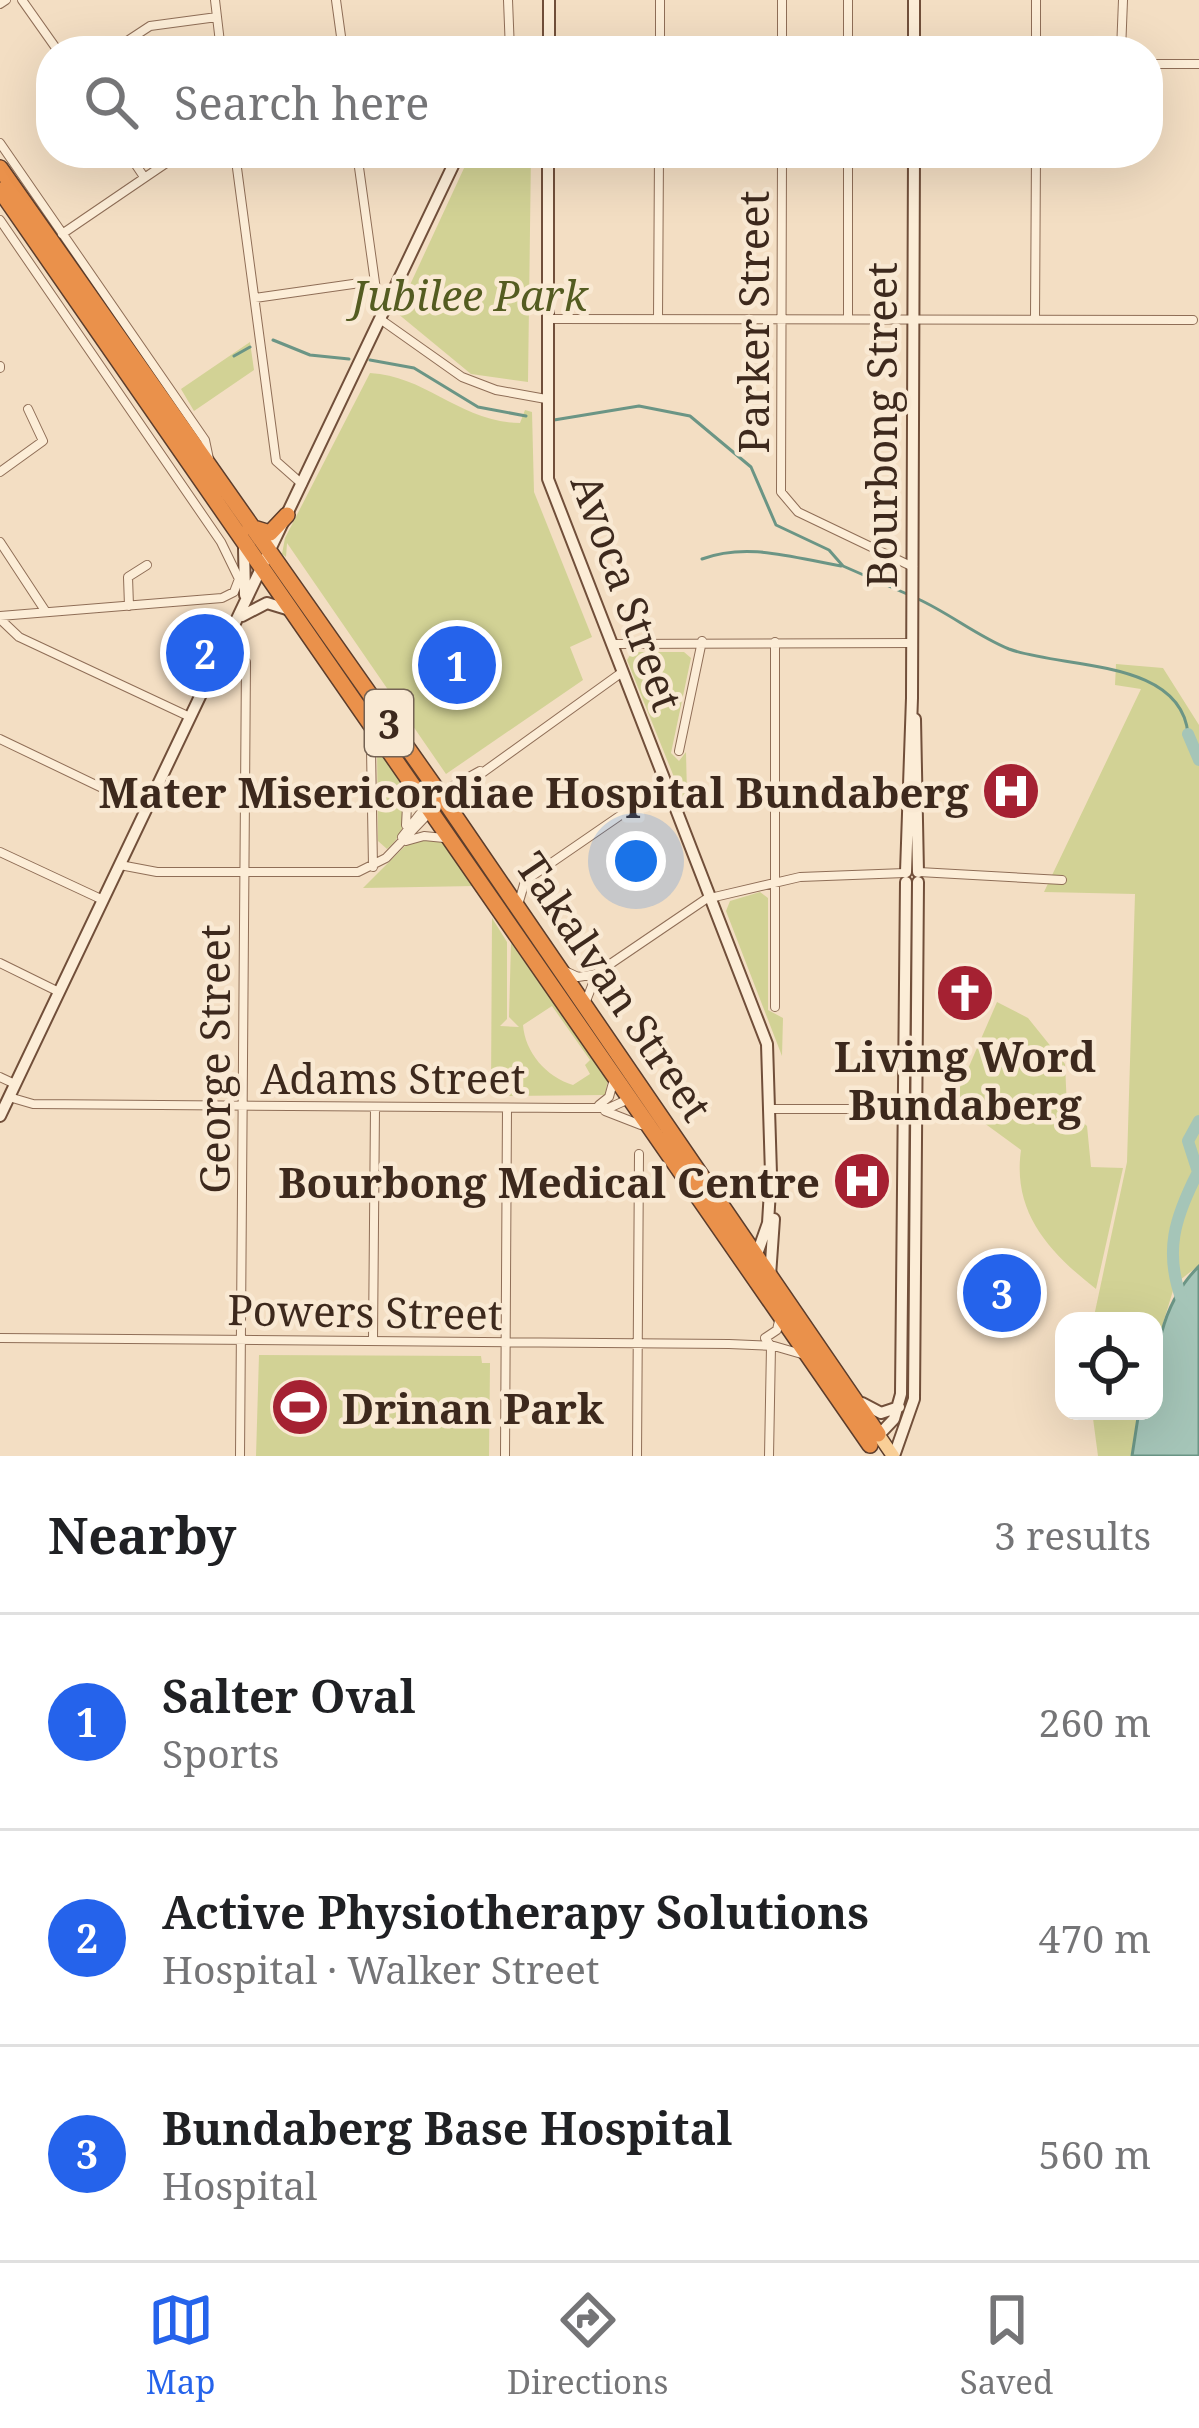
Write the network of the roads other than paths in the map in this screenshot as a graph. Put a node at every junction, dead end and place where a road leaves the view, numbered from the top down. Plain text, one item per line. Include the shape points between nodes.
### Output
1 (22, 0) edge
2 (215, 0) edge
3 (336, 0) edge
4 (508, 0) edge
5 (549, 0) edge
6 (660, 0) edge
7 (782, 0) edge
8 (848, 0) edge
9 (914, 0) edge
10 (1036, 0) edge
11 (1123, 0) edge
12 (217, 17) junction
13 (47, 36) edge
14 (135, 36) edge
15 (219, 36) edge
16 (341, 36) edge
17 (509, 36) edge
18 (549, 36) edge
19 (660, 36) edge
20 (782, 36) edge
21 (848, 36) edge
22 (914, 36) edge
23 (1036, 36) edge
24 (1122, 36) edge
25 (1163, 64) edge
26 (1198, 64) edge
27 (2, 154) edge
28 (138, 168) edge
29 (158, 168) edge
30 (237, 168) edge
31 (359, 168) edge
32 (452, 168) edge
33 (548, 168) edge
34 (659, 168) edge
35 (782, 168) edge
36 (848, 168) edge
37 (914, 168) edge
38 (1036, 168) edge
39 (144, 177) junction
40 (6, 197) edge
41 (0, 220) edge
42 (62, 234) junction
43 (374, 281) junction
44 (254, 298) junction
45 (58, 305) junction
46 (82, 309) junction
47 (383, 313) junction
48 (913, 317) junction
49 (782, 318) junction
50 (848, 318) junction
51 (1035, 318) junction
52 (547, 319) junction
53 (658, 320) junction
54 (1193, 320) dead end
55 (546, 399) junction
56 (28, 409) dead end
57 (0, 472) edge
58 (210, 472) junction
59 (302, 484) junction
60 (287, 515) junction
61 (244, 530) junction
62 (0, 542) edge
63 (267, 562) junction
64 (147, 565) dead end
65 (913, 567) junction
66 (130, 606) junction
67 (46, 612) junction
68 (239, 615) junction
69 (297, 616) junction
70 (0, 618) edge
71 (230, 635) junction
72 (702, 641) junction
73 (775, 642) junction
74 (610, 644) junction
75 (913, 644) junction
76 (246, 662) dead end
77 (621, 673) junction
78 (190, 717) junction
79 (0, 739) edge
80 (371, 749) dead end
81 (679, 751) dead end
82 (400, 762) junction
83 (665, 784) junction
84 (436, 801) junction
85 (146, 809) junction
86 (399, 844) junction
87 (0, 852) edge
88 (464, 853) junction
89 (119, 865) junction
90 (373, 867) junction
91 (244, 872) junction
92 (496, 877) junction
93 (912, 877) junction
94 (1062, 880) dead end
95 (525, 881) junction
96 (774, 882) junction
97 (710, 898) junction
98 (103, 901) junction
99 (519, 910) junction
100 (0, 963) edge
101 (557, 965) junction
102 (597, 974) junction
103 (59, 992) junction
104 (776, 1007) dead end
105 (587, 1009) junction
106 (610, 1066) junction
107 (0, 1077) edge
108 (15, 1084) junction
109 (910, 1091) junction
110 (637, 1094) junction
111 (9, 1097) junction
112 (243, 1106) junction
113 (375, 1107) junction
114 (507, 1108) junction
115 (592, 1108) junction
116 (772, 1109) junction
117 (881, 1109) junction
118 (0, 1116) edge
119 (908, 1126) junction
120 (660, 1139) junction
121 (639, 1154) dead end
122 (771, 1174) junction
123 (768, 1218) junction
124 (734, 1224) junction
125 (756, 1257) junction
126 (763, 1278) junction
127 (781, 1315) junction
128 (0, 1338) edge
129 (241, 1340) junction
130 (373, 1340) junction
131 (506, 1342) junction
132 (638, 1342) junction
133 (729, 1344) junction
134 (769, 1347) junction
135 (811, 1359) junction
136 (851, 1394) junction
137 (908, 1399) junction
138 (876, 1445) edge
139 (240, 1456) edge
140 (505, 1456) edge
141 (637, 1456) edge
142 (769, 1456) edge
143 (894, 1456) edge

1 - 13 street
2 - 12 street
3 - 16 street
4 - 17 street
5 - 18 street
6 - 19 street
7 - 20 street
8 - 21 street
9 - 22 street
10 - 23 street
11 - 24 street
12 - 14 street via 150,26
12 - 15 street
25 - 26 street
27 - 40 highway, Takalvan Street / 3
27 - 42 street, Takalvan Street
28 - 39 street
29 - 39 street
30 - 44 street
31 - 43 street
32 - 47 street
33 - 52 street, Avoca Street
34 - 53 street
35 - 49 street, Parker Street
36 - 50 street
37 - 48 street, Bourbong Street
38 - 51 street
39 - 42 street
40 - 46 highway, Takalvan Street / 3
40 - 58 highway, Takalvan Street / 3
41 - 45 street
42 - 58 street, Takalvan Street via 206,440
43 - 44 street
43 - 47 street
44 - 59 street via 276,461
45 - 46 street
45 - 66 street via 221,542 239,583 222,598
46 - 61 highway, Takalvan Street / 3
47 - 55 street via 462,377
47 - 59 street
48 - 50 street
48 - 51 street
48 - 65 street, Bourbong Street
49 - 50 street
49 - 53 street
49 - 65 street, Parker Street via 781,492 798,512
51 - 54 street
52 - 53 street
52 - 55 street, Avoca Street
55 - 74 street, Avoca Street via 555,504
56 - 57 street via 43,441
58 - 61 highway, Takalvan Street / 3
59 - 60 street
60 - 61 highway via 270,533
60 - 63 street
61 - 63 highway, Takalvan Street / 3
61 - 68 street via 248,576
62 - 67 street
63 - 68 street
63 - 69 highway, Takalvan Street / 3
63 - 84 highway, Takalvan Street / 3
64 - 66 street via 128,577
65 - 75 street, Bourbong Street
66 - 67 street
67 - 70 street
68 - 71 street
69 - 71 street via 260,604
69 - 82 highway, Takalvan Street / 3
70 - 78 street via 19,637
71 - 78 street
72 - 73 street
72 - 74 street
72 - 81 street
73 - 75 street
73 - 96 street
74 - 77 street, Avoca Street
75 - 93 street, Bourbong Street
76 - 91 street, George Street
77 - 83 street, Avoca Street
77 - 84 street
78 - 85 street
79 - 85 street
80 - 90 street
82 - 84 highway, Takalvan Street / 3
82 - 86 street via 409,807
83 - 95 street
83 - 97 street, Avoca Street
84 - 86 street
84 - 88 highway, Takalvan Street / 3
84 - 92 highway, Takalvan Street / 3
85 - 89 street
86 - 88 street via 434,836
86 - 90 street
87 - 98 street
88 - 106 highway, Takalvan Street / 3
89 - 91 street
89 - 98 street
90 - 91 street
91 - 112 street, George Street
92 - 95 street
92 - 99 highway, Takalvan Street / 3
93 - 94 street
93 - 96 street
93 - 109 street, Bourbong Street
95 - 99 street
96 - 97 street
96 - 104 street
97 - 102 street
97 - 116 street, Avoca Street via 765,1034
98 - 103 street
99 - 101 highway, Takalvan Street / 3
100 - 103 street
101 - 102 street via 578,977
101 - 105 highway, Takalvan Street / 3
102 - 105 street
103 - 108 street
105 - 110 highway, Takalvan Street / 3
106 - 110 highway, Takalvan Street / 3
106 - 115 street via 612,1092
107 - 108 street
108 - 111 street
109 - 117 street via 899,1105
109 - 119 street, Bourbong Street
110 - 115 street, Adams Street
110 - 120 highway, Takalvan Street / 3
110 - 124 highway, Takalvan Street / 3
111 - 112 street, Adams Street
111 - 118 street
112 - 113 street, Adams Street
112 - 129 street, George Street
113 - 114 street, Adams Street
113 - 130 street
114 - 115 street, Adams Street
114 - 131 street
115 - 120 street
116 - 117 street
116 - 122 street, Avoca Street
117 - 119 street
119 - 137 street, Bourbong Street
120 - 126 highway, Takalvan Street / 3
121 - 132 street
122 - 123 street
122 - 126 street
123 - 124 street via 755,1233
123 - 125 street
124 - 125 highway, Takalvan Street / 3
125 - 126 highway
126 - 127 highway, Takalvan Street / 3
126 - 136 highway, Takalvan Street / 3
127 - 134 street
127 - 135 highway, Takalvan Street / 3
128 - 129 street, Powers Street
129 - 130 street, Powers Street
129 - 139 street, George Street
130 - 131 street, Powers Street
131 - 132 street, Powers Street
131 - 140 street
132 - 133 street, Powers Street
132 - 141 street
133 - 134 street, Powers Street
133 - 134 street, Powers Street
134 - 135 street, Powers Street
134 - 142 street
135 - 138 highway, Takalvan Street / 3
136 - 137 street via 878,1412
136 - 138 highway, Takalvan Street / 3
137 - 138 street
137 - 143 street
138 - 143 main road, 3

